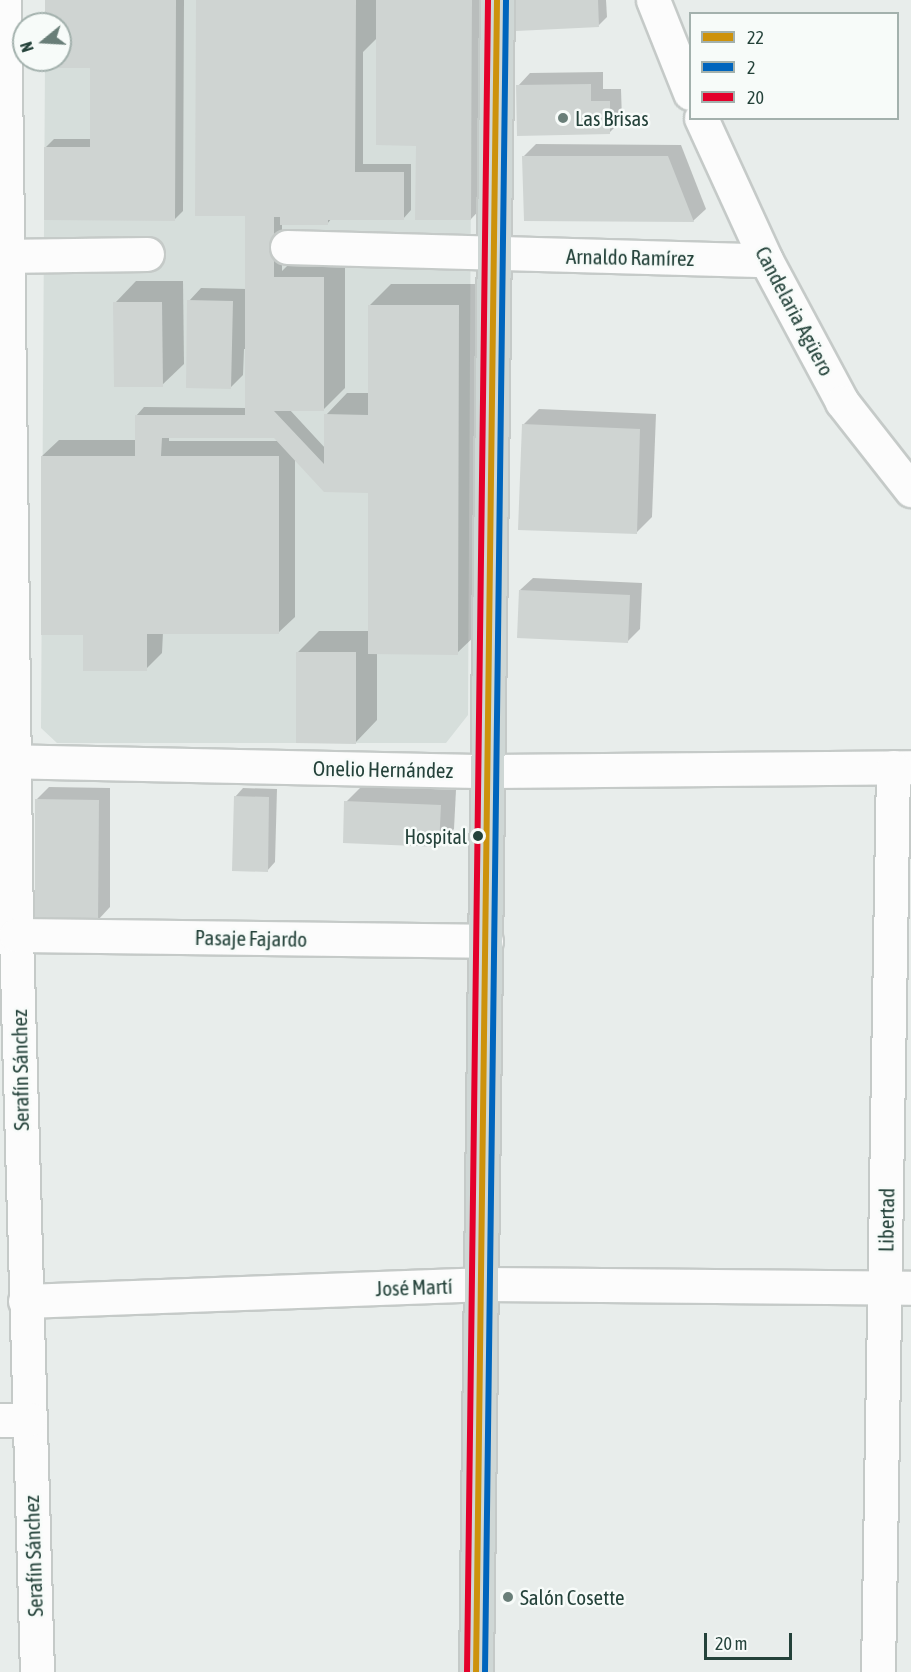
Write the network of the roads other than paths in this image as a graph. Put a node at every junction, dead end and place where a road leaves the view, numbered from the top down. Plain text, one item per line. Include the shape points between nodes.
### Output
1 (4, 0) edge
2 (497, 0) edge
3 (653, 0) edge
4 (689, 90) edge
5 (702, 120) edge
6 (287, 247) dead end
7 (147, 254) dead end
8 (495, 254) junction
9 (4, 256) edge
10 (766, 260) junction
11 (911, 490) edge
12 (8, 761) edge
13 (902, 767) edge
14 (489, 771) junction
15 (16, 934) junction
16 (486, 941) junction
17 (481, 1284) junction
18 (898, 1288) edge
19 (25, 1301) junction
20 (15, 1419) edge
21 (37, 1672) edge
22 (476, 1672) edge
23 (878, 1672) edge

1 - 9 street, Serafín Sánchez
2 - 8 main road
3 - 4 street
5 - 10 street, Candelaria Agüero
6 - 8 street, Arnaldo Ramírez
7 - 9 street
8 - 10 street, Arnaldo Ramírez
8 - 14 main road
9 - 12 street, Serafín Sánchez
10 - 11 street, Candelaria Agüero via 843,402
12 - 14 street, Onelio Hernández
12 - 15 street, Serafín Sánchez
13 - 14 street, Onelio Hernández
13 - 18 street, Libertad
14 - 16 main road
15 - 16 street, Pasaje Fajardo
15 - 19 street, Serafín Sánchez
16 - 17 main road
17 - 18 street, José Martí
17 - 19 street, José Martí
17 - 22 main road
18 - 23 street, Libertad
19 - 20 street, Serafín Sánchez
20 - 21 street, Serafín Sánchez

